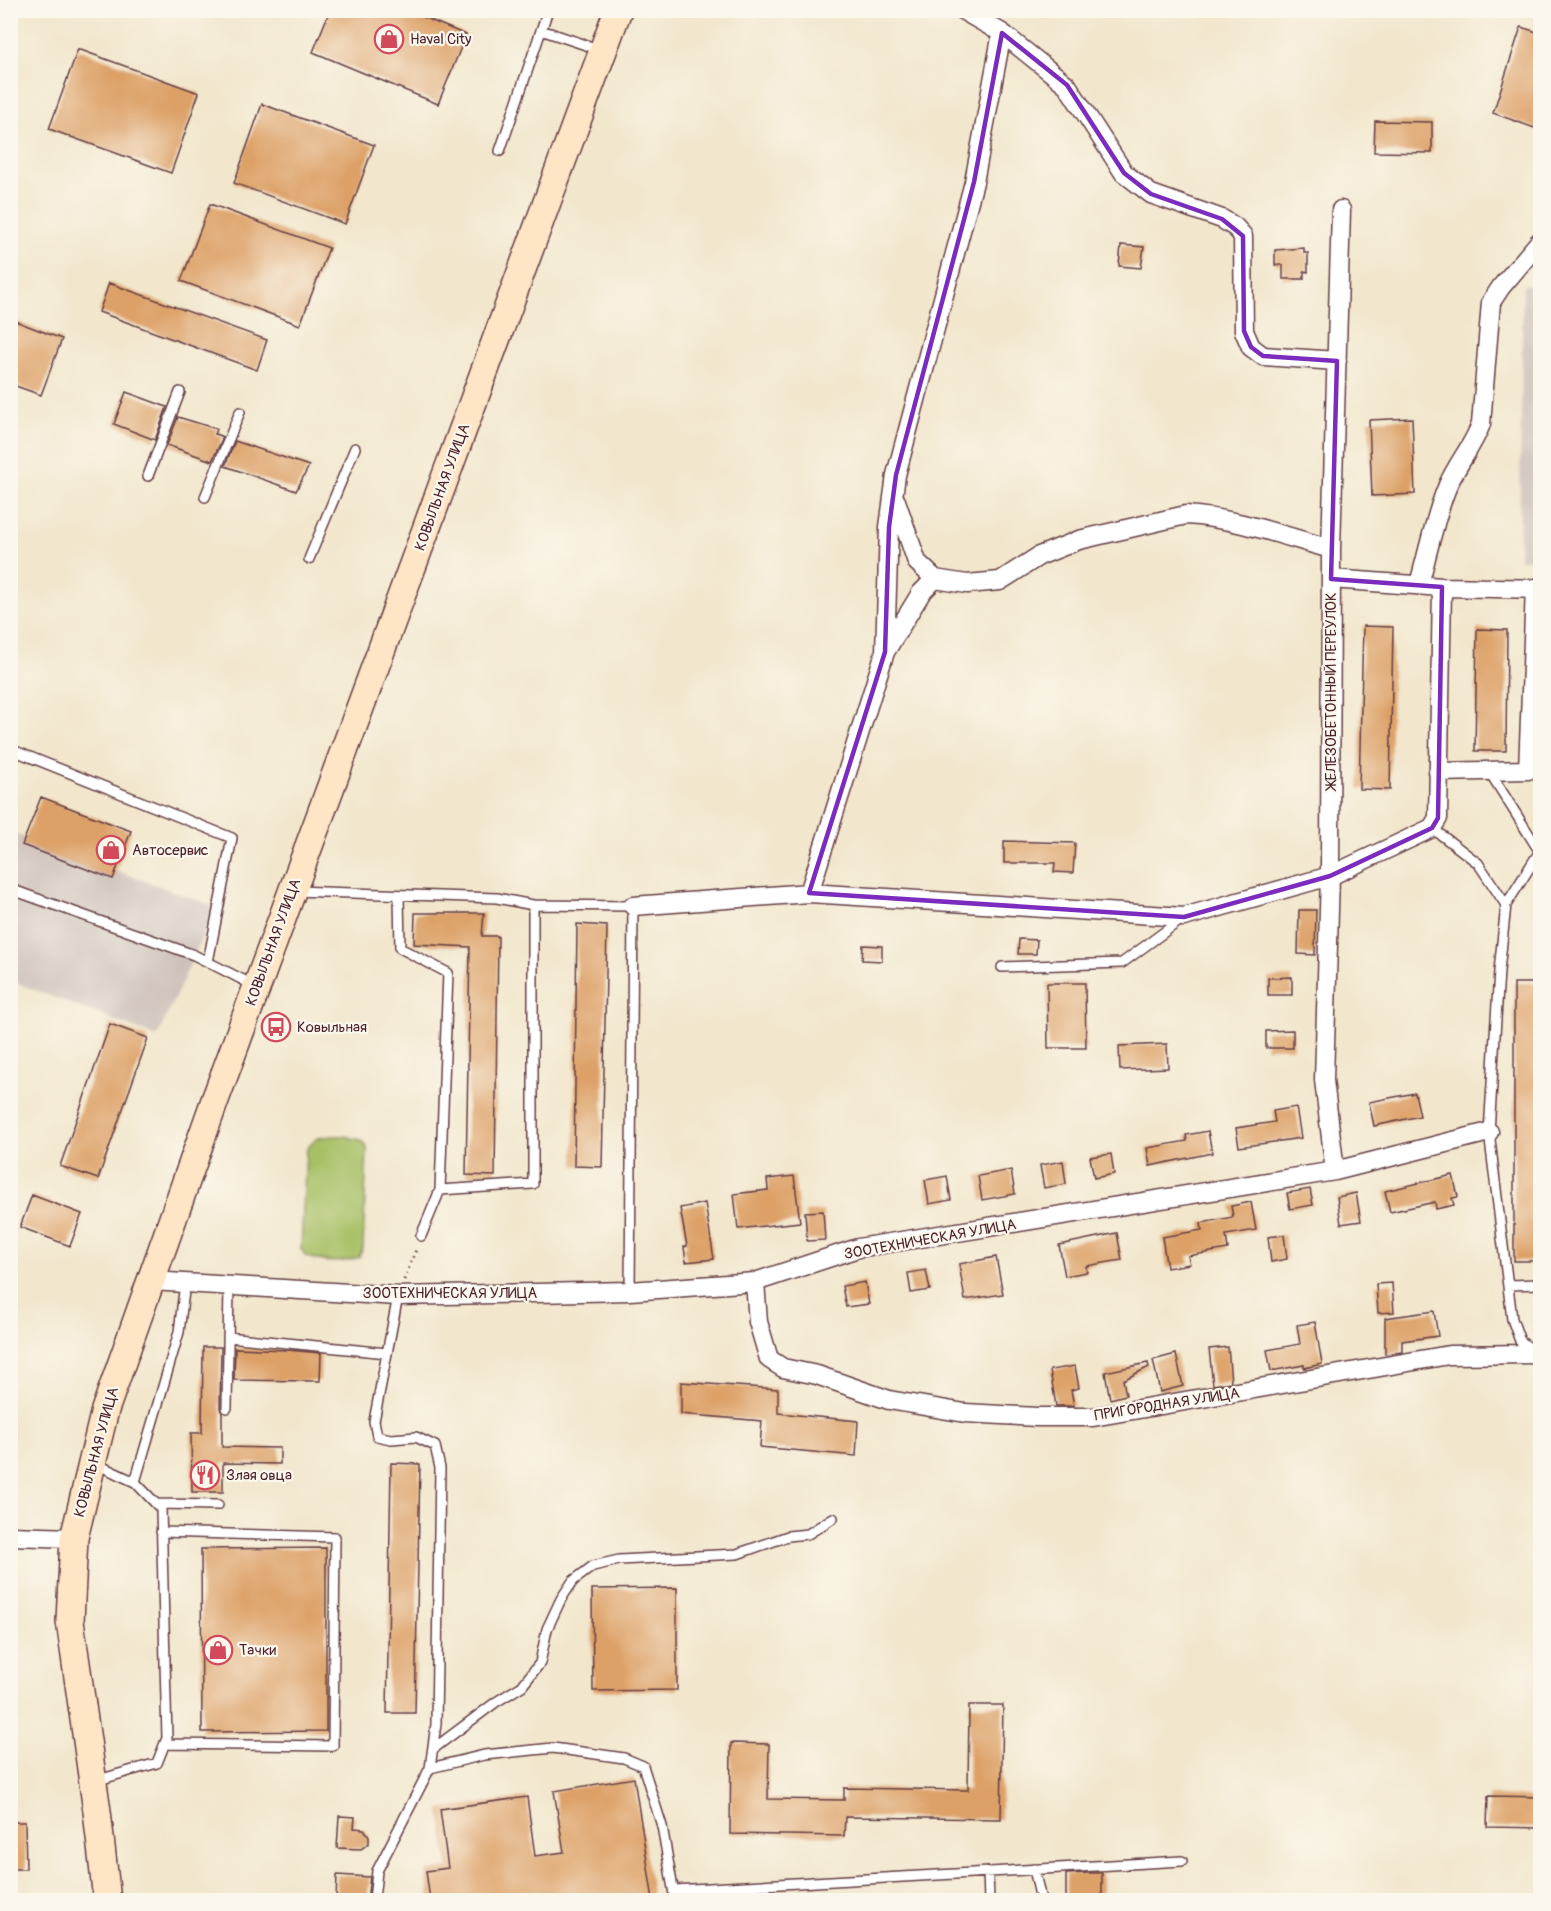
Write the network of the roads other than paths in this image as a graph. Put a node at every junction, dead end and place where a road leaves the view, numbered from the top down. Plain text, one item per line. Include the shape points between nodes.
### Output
1 (548, 10) edge
2 (618, 10) edge
3 (962, 10) edge
4 (542, 30) junction
5 (1002, 33) junction
6 (603, 51) junction
7 (500, 151) dead end
8 (1341, 210) dead end
9 (1540, 241) edge
10 (1337, 361) junction
11 (180, 392) dead end
12 (240, 412) dead end
13 (355, 448) dead end
14 (148, 476) dead end
15 (894, 493) junction
16 (205, 497) dead end
17 (1331, 549) junction
18 (309, 559) dead end
19 (935, 579) junction
20 (1331, 579) junction
21 (1419, 584) junction
22 (1442, 587) junction
23 (1538, 588) edge
24 (885, 652) junction
25 (10, 749) edge
26 (1489, 771) junction
27 (1438, 772) junction
28 (1432, 828) junction
29 (1540, 851) edge
30 (1330, 876) junction
31 (10, 889) edge
32 (292, 891) junction
33 (809, 893) junction
34 (399, 895) junction
35 (533, 905) junction
36 (633, 906) junction
37 (1506, 906) junction
38 (1184, 917) junction
39 (208, 962) junction
40 (1002, 967) dead end
41 (257, 987) junction
42 (1489, 1132) junction
43 (1335, 1171) junction
44 (440, 1190) junction
45 (421, 1236) road end
46 (151, 1281) junction
47 (755, 1282) junction
48 (185, 1283) junction
49 (1540, 1284) edge
50 (1508, 1285) junction
51 (229, 1286) junction
52 (630, 1291) junction
53 (398, 1296) junction
54 (228, 1337) junction
55 (387, 1353) junction
56 (1539, 1354) edge
57 (227, 1407) dead end
58 (92, 1463) junction
59 (135, 1482) junction
60 (156, 1504) junction
61 (218, 1505) dead end
62 (833, 1518) dead end
63 (161, 1532) junction
64 (10, 1536) edge
65 (74, 1538) junction
66 (165, 1744) junction
67 (433, 1749) junction
68 (430, 1768) junction
69 (93, 1782) junction
70 (1182, 1861) dead end
71 (1034, 1869) junction
72 (988, 1872) junction
73 (674, 1890) junction
74 (107, 1900) edge
75 (374, 1900) edge
76 (675, 1900) edge
77 (989, 1900) edge
78 (1041, 1900) edge

1 - 4 lane
2 - 6 main road, КОВЫЛЬНАЯ УЛИЦА
3 - 5 street
4 - 6 lane
4 - 7 lane
5 - 10 street via 1067,85 1124,173 1150,194 1222,219 1243,236 1244,331 1251,347 1263,356
5 - 15 street via 974,182
6 - 32 main road, КОВЫЛЬНАЯ УЛИЦА
8 - 10 street, ЖЕЛЕЗОБЕТОННЫЙ ПЕРЕУЛОК
9 - 21 street via 1491,302 1481,424 1446,489
10 - 17 street, ЖЕЛЕЗОБЕТОННЫЙ ПЕРЕУЛОК
11 - 14 lane
12 - 16 lane
13 - 18 lane
15 - 19 street via 917,562
15 - 24 street via 889,527
17 - 19 street via 1204,516 1186,515 1078,540 1039,556 1000,581 967,584
17 - 20 street, ЖЕЛЕЗОБЕТОННЫЙ ПЕРЕУЛОК
19 - 24 street via 921,593
20 - 21 street
20 - 30 street, ЖЕЛЕЗОБЕТОННЫЙ ПЕРЕУЛОК
21 - 22 street
22 - 23 street
22 - 27 street
23 - 26 street via 1528,770
24 - 33 street
25 - 39 lane via 232,838
26 - 27 street
26 - 29 lane
27 - 28 street via 1438,818
28 - 30 street
28 - 37 lane via 1478,863
29 - 37 lane
30 - 38 street
30 - 43 street, ЖЕЛЕЗОБЕТОННЫЙ ПЕРЕУЛОК via 1324,1080
31 - 39 lane
32 - 34 lane
32 - 41 main road, КОВЫЛЬНАЯ УЛИЦА
33 - 36 street
33 - 38 street
34 - 35 lane via 497,898
34 - 44 lane via 400,948 448,973
35 - 36 lane
35 - 44 lane via 533,1184
36 - 52 lane
37 - 42 lane
38 - 40 lane via 1122,963
39 - 41 lane
41 - 46 main road, КОВЫЛЬНАЯ УЛИЦА
42 - 43 street, ЗООТЕХНИЧЕСКАЯ УЛИЦА
42 - 50 lane
43 - 47 street, ЗООТЕХНИЧЕСКАЯ УЛИЦА via 858,1248
44 - 45 lane
46 - 48 street, ЗООТЕХНИЧЕСКАЯ УЛИЦА
46 - 58 main road, КОВЫЛЬНАЯ УЛИЦА via 105,1410
47 - 52 street, ЗООТЕХНИЧЕСКАЯ УЛИЦА
47 - 56 street, ПРИГОРОДНАЯ УЛИЦА via 758,1322 769,1359 783,1368 817,1375 890,1400 965,1413 1093,1417 1449,1355
48 - 51 street, ЗООТЕХНИЧЕСКАЯ УЛИЦА
48 - 59 lane via 179,1332
49 - 50 lane
50 - 56 lane via 1512,1319 1520,1341
51 - 53 street, ЗООТЕХНИЧЕСКАЯ УЛИЦА
51 - 54 lane
52 - 53 street, ЗООТЕХНИЧЕСКАЯ УЛИЦА
53 - 55 lane
54 - 55 lane
54 - 57 lane
55 - 67 lane via 374,1421 377,1436 416,1437 435,1446 440,1468
58 - 59 lane
58 - 65 main road, КОВЫЛЬНАЯ УЛИЦА
59 - 60 lane
60 - 61 lane
60 - 63 lane via 161,1509
62 - 67 lane via 808,1534 788,1536 737,1554 619,1560 593,1566 573,1581 561,1599 547,1629 540,1663 522,1686
63 - 66 lane
63 - 66 lane via 335,1537 333,1746
64 - 65 street
65 - 69 main road, КОВЫЛЬНАЯ УЛИЦА via 70,1621
66 - 69 lane via 157,1763
67 - 68 lane
68 - 73 lane via 484,1755 553,1748 624,1758 643,1766 662,1826
68 - 75 lane via 377,1871
69 - 74 main road, КОВЫЛЬНАЯ УЛИЦА
70 - 71 lane
71 - 72 lane
71 - 78 lane
72 - 73 lane
72 - 77 lane
73 - 76 lane

